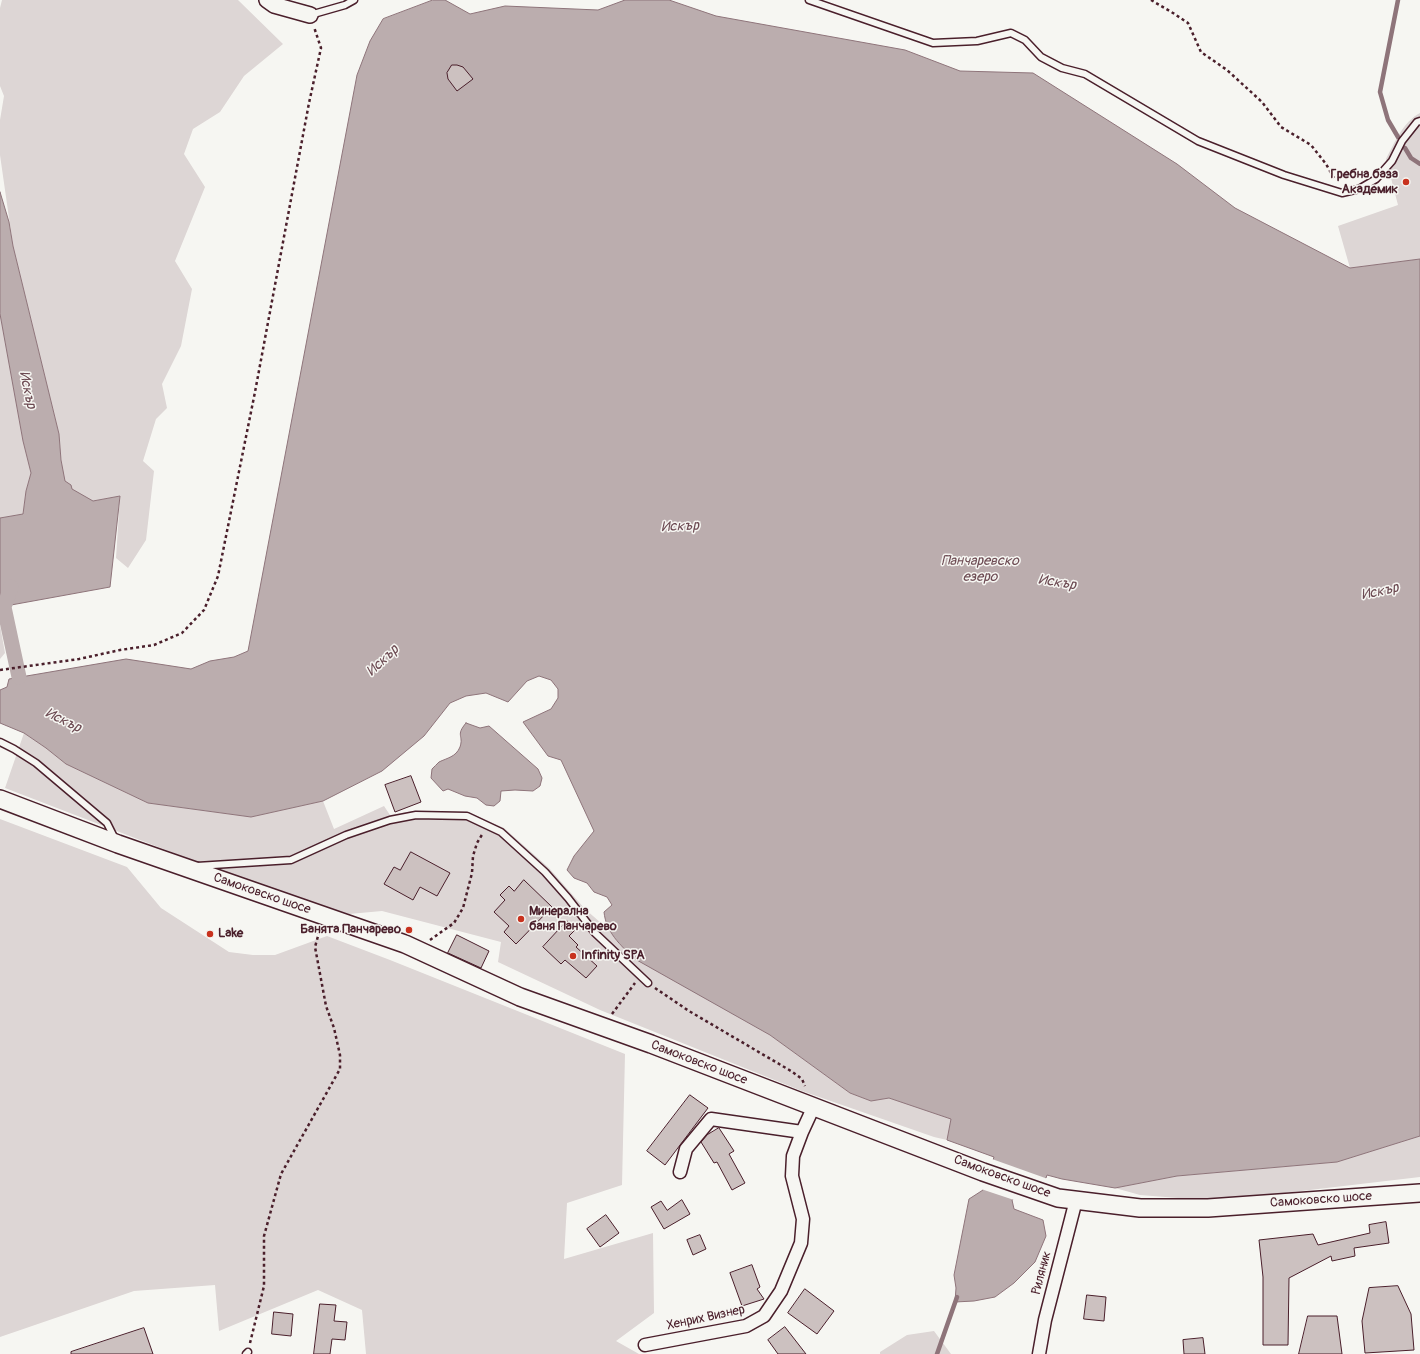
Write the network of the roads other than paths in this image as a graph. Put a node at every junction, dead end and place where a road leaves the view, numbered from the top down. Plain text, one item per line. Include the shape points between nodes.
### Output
1 (267, 0) edge
2 (354, 0) edge
3 (809, 0) edge
4 (310, 15) joint
5 (1420, 121) edge
6 (0, 742) edge
7 (0, 799) edge
8 (118, 844) junction
9 (181, 867) junction
10 (648, 983) road end
11 (814, 1106) junction
12 (802, 1132) junction
13 (680, 1172) dead end
14 (1420, 1193) edge
15 (1076, 1200) junction
16 (645, 1344) dead end
17 (1039, 1354) edge

1 - 4 street via 274,5
2 - 4 lane
3 - 5 lane via 933,43 977,41 1011,33 1025,40 1041,58 1062,68 1085,74 1198,141 1284,176 1342,193 1359,190 1376,180 1392,161 1402,141
6 - 8 lane via 36,763 107,823
7 - 8 main road, Самоковско шосе
8 - 9 main road, Самоковско шосе
9 - 10 lane via 291,860 346,835 390,820 416,815 467,816 501,832 545,872 594,934
9 - 11 main road, Самоковско шосе via 405,944 520,997
11 - 12 street, Хенрих Визнер
11 - 15 main road, Самоковско шосе via 983,1172 1058,1198
12 - 13 street via 711,1119 686,1150
12 - 16 street, Хенрих Визнер via 793,1156 792,1176 803,1219 801,1243 782,1291 764,1316 746,1326
14 - 15 main road, Самоковско шосе via 1208,1208 1140,1208
15 - 17 street, Риляник via 1045,1320

